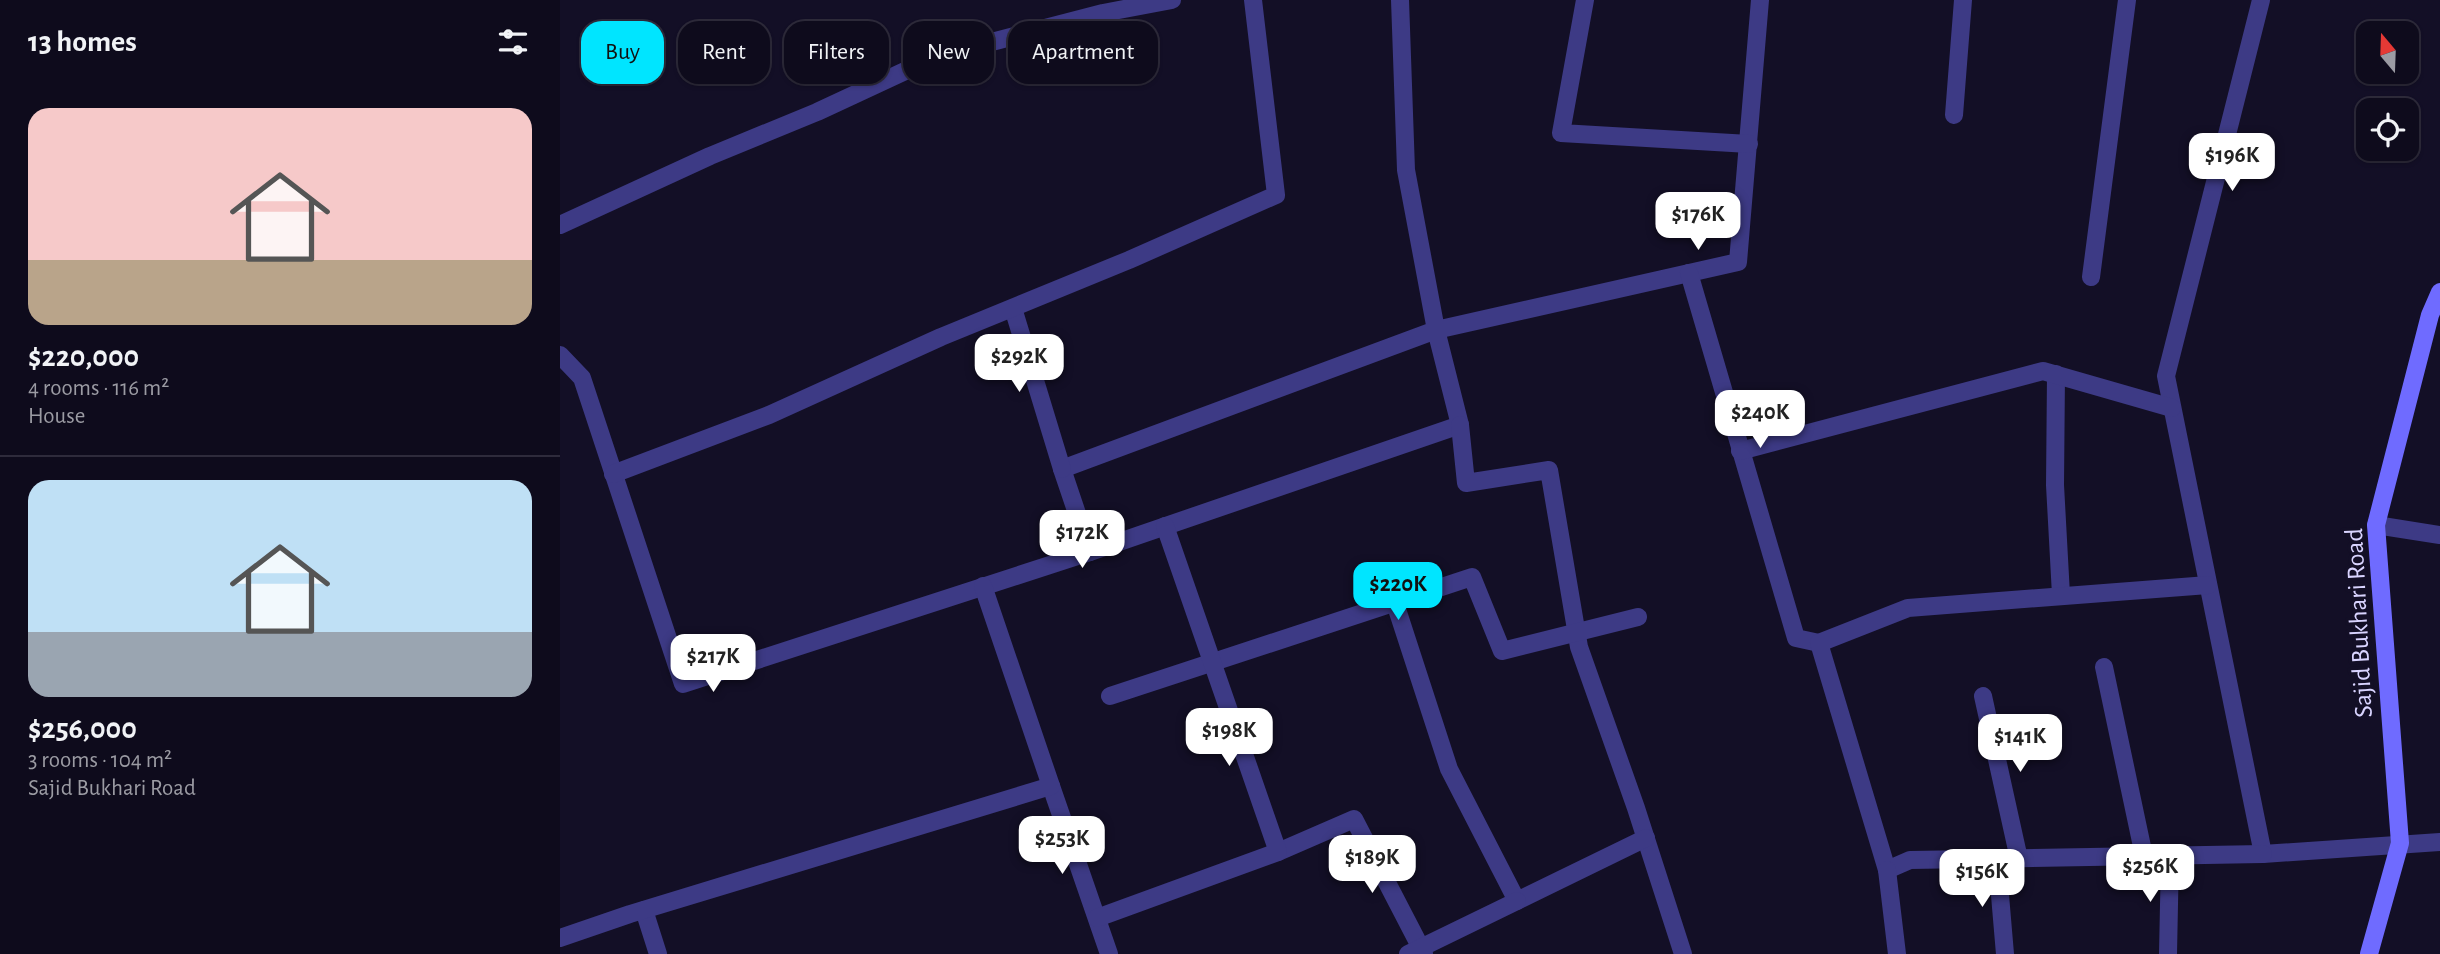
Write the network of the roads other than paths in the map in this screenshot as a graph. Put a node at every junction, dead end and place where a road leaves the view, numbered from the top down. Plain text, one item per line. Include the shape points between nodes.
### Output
1 (1172, 0) edge
2 (1253, 0) edge
3 (1400, 0) edge
4 (1585, 0) edge
5 (1760, 0) edge
6 (1963, 0) edge
7 (2127, 0) edge
8 (2261, 0) edge
9 (1954, 116) dead end
10 (1749, 144) junction
11 (560, 225) edge
12 (1689, 273) junction
13 (2091, 277) dead end
14 (2440, 292) edge
15 (1013, 308) junction
16 (1436, 330) junction
17 (560, 355) edge
18 (2056, 374) junction
19 (2172, 408) junction
20 (1460, 425) junction
21 (1740, 451) junction
22 (1062, 469) junction
23 (613, 474) junction
24 (2376, 525) junction
25 (1165, 526) junction
26 (2440, 535) edge
27 (1090, 552) junction
28 (2208, 585) junction
29 (983, 586) junction
30 (2061, 595) junction
31 (1395, 603) junction
32 (1638, 617) dead end
33 (1577, 633) junction
34 (1819, 643) junction
35 (1213, 663) junction
36 (2104, 667) dead end
37 (1110, 696) dead end
38 (1983, 696) dead end
39 (1051, 786) junction
40 (1646, 838) junction
41 (2440, 842) edge
42 (2400, 843) junction
43 (1278, 852) junction
44 (2263, 854) junction
45 (2170, 855) junction
46 (2144, 856) junction
47 (2019, 859) junction
48 (1997, 860) junction
49 (1887, 870) junction
50 (1517, 901) junction
51 (644, 909) junction
52 (1097, 918) junction
53 (560, 938) edge
54 (1417, 952) edge
55 (658, 954) edge
56 (1109, 954) edge
57 (1683, 954) edge
58 (1896, 954) edge
59 (2006, 954) edge
60 (2168, 954) edge
61 (2369, 954) edge

1 - 11 street via 1103,13 918,65
2 - 15 street via 1276,195
3 - 16 street via 1406,170
4 - 10 street via 1561,133
5 - 10 street
6 - 9 street
7 - 13 street
8 - 19 street via 2166,376
10 - 12 street via 1738,262
12 - 16 street
12 - 21 street
14 - 24 street, Sajid Bukhari Road via 2430,315
15 - 22 street
15 - 23 street via 769,415
16 - 20 street
16 - 22 street
17 - 23 street via 582,378
18 - 19 street
18 - 21 street via 2043,371
18 - 30 street via 2055,485
19 - 28 street
20 - 25 street
20 - 33 street via 1466,483 1549,470
21 - 34 street via 1796,638
22 - 27 street
23 - 29 street via 684,684
24 - 26 street
24 - 42 street, Sajid Bukhari Road
25 - 27 street
25 - 35 street
27 - 29 street
28 - 30 street
28 - 44 street
29 - 39 street
30 - 34 street via 1908,608
31 - 33 street via 1472,578 1502,651
31 - 35 street
31 - 50 street via 1449,769
32 - 33 street
33 - 40 street
34 - 49 street
35 - 37 street
35 - 43 street
36 - 46 street
38 - 47 street
39 - 51 street
39 - 52 street
40 - 50 street
40 - 57 street
41 - 42 street
42 - 44 street
42 - 61 street, Sajid Bukhari Road
43 - 52 street
43 - 54 street via 1354,819
44 - 45 street
45 - 46 street
45 - 60 street
46 - 47 street
47 - 48 street
48 - 49 street via 1910,860
48 - 59 street
49 - 58 street
50 - 54 street
51 - 53 street
51 - 55 street
52 - 56 street

